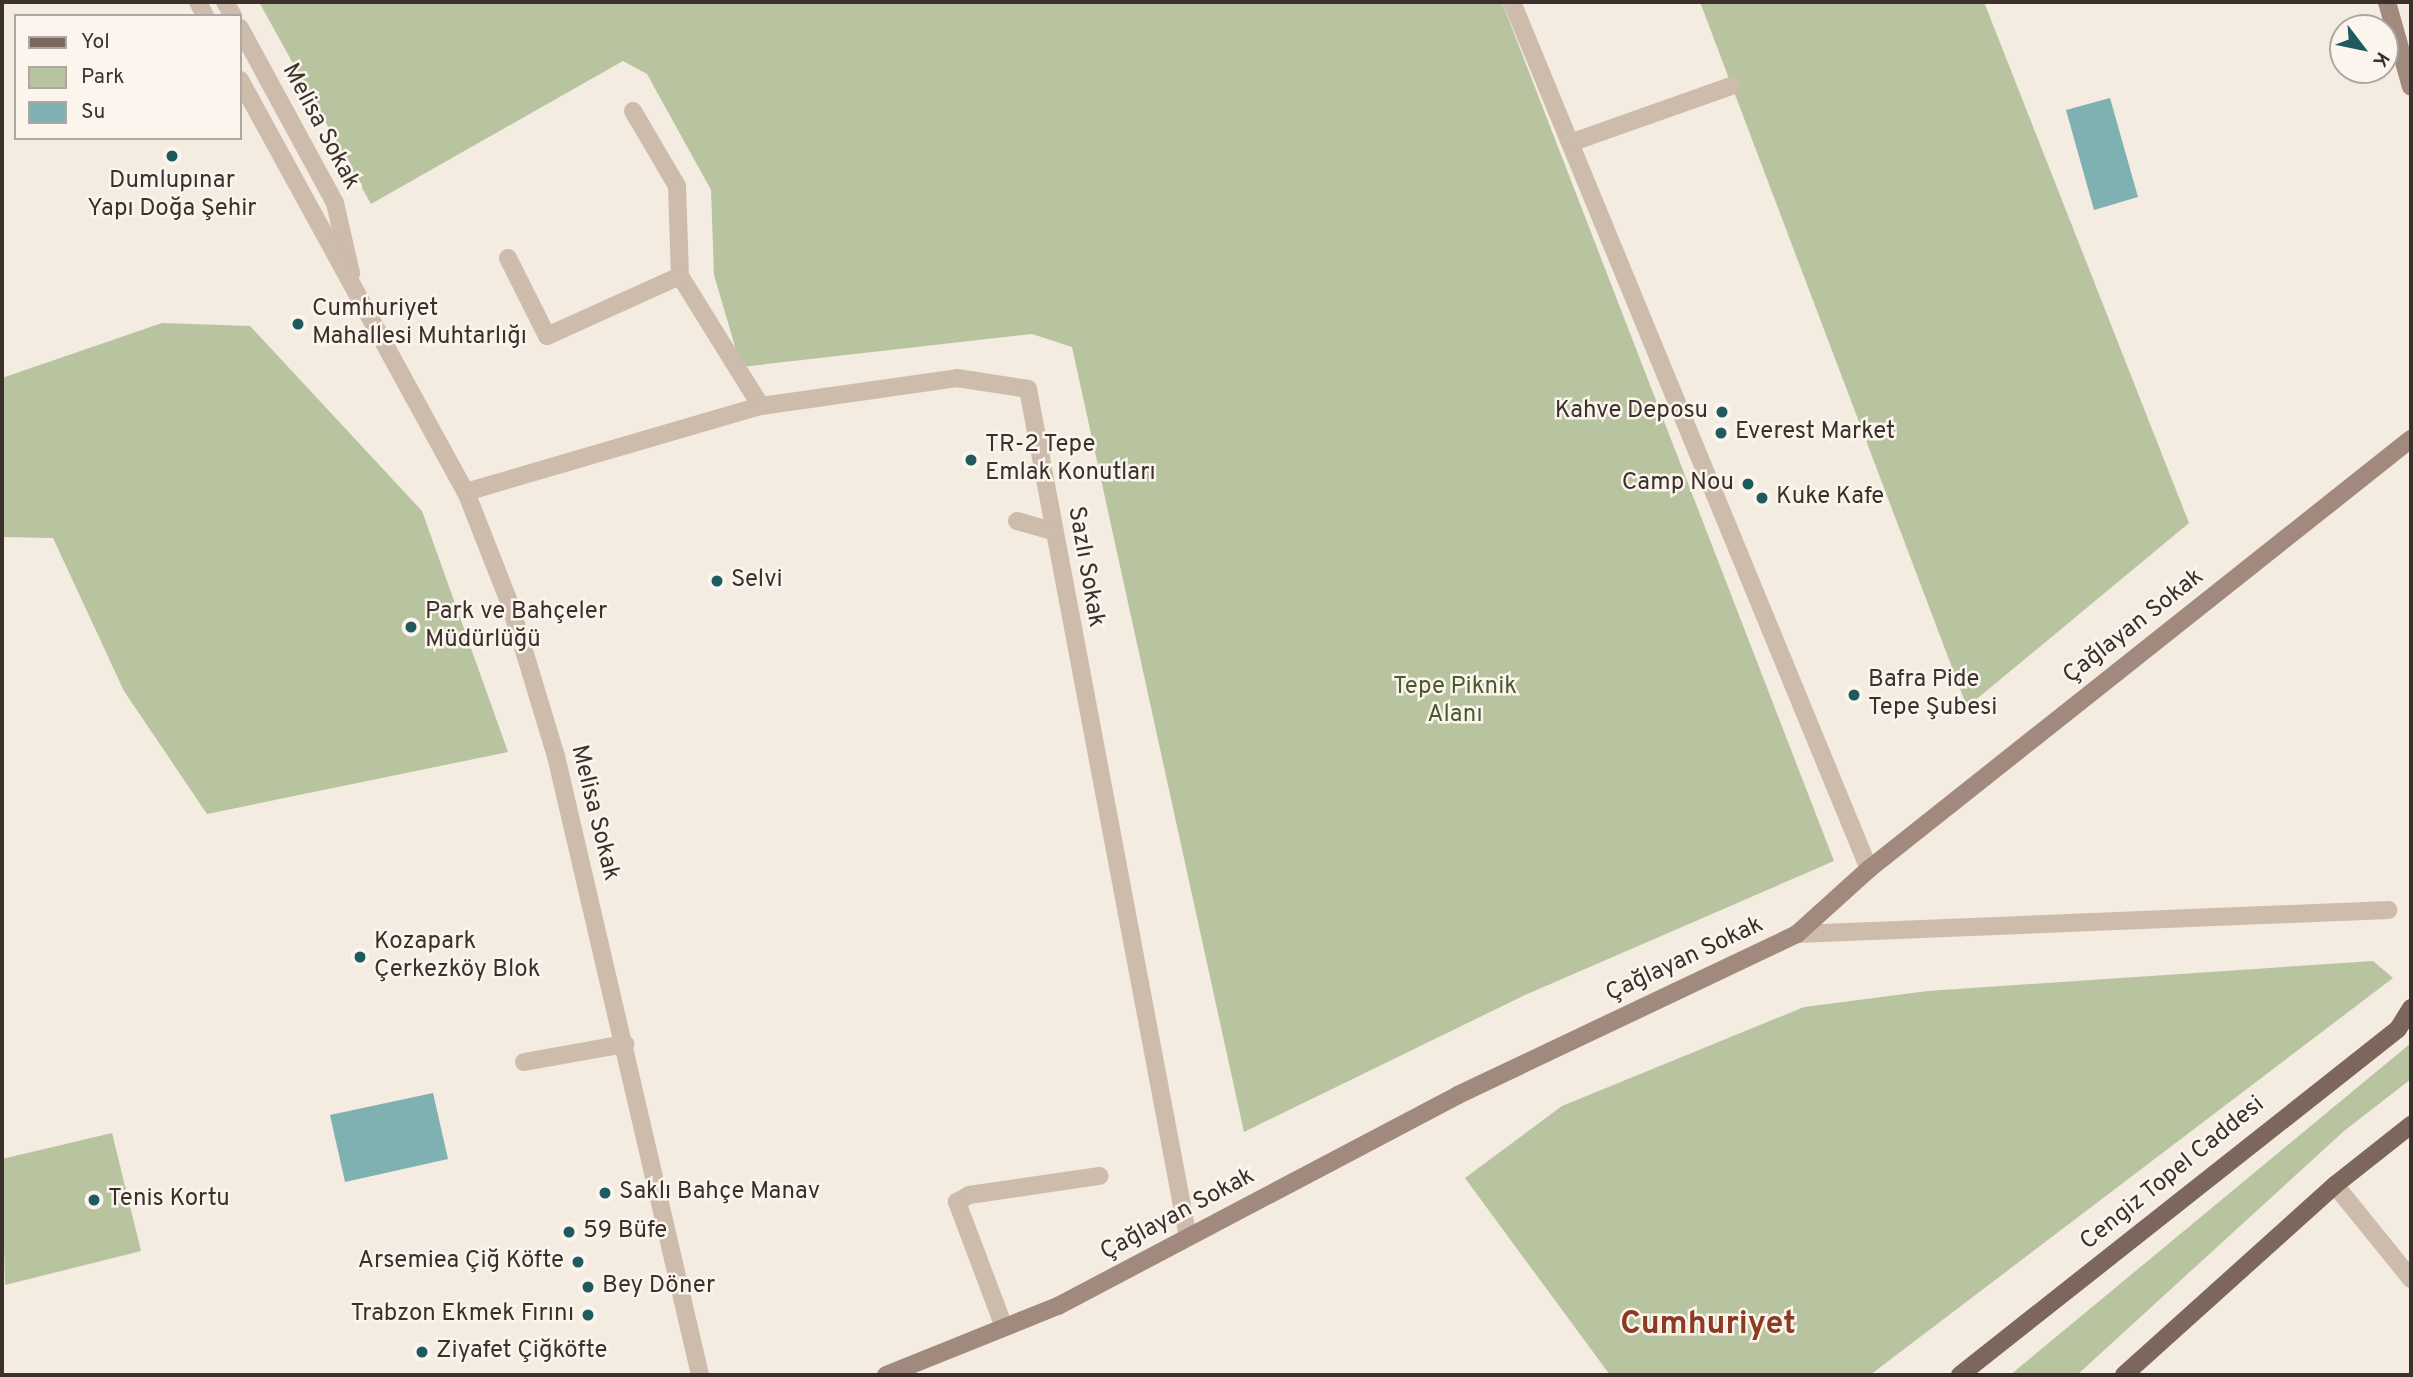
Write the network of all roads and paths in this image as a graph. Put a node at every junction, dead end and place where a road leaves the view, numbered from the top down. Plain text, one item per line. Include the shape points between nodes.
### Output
1 (1512, 2) edge
2 (2387, 2) edge
3 (242, 32) edge
4 (242, 84) edge
5 (1731, 86) dead end
6 (2411, 86) edge
7 (633, 111) dead end
8 (1570, 143) junction
9 (508, 258) dead end
10 (680, 276) junction
11 (355, 294) junction
12 (761, 406) junction
13 (2411, 439) edge
14 (467, 492) junction
15 (1017, 522) dead end
16 (1053, 531) junction
17 (1869, 869) junction
18 (2389, 910) dead end
19 (1797, 934) junction
20 (2411, 1008) edge
21 (625, 1044) junction
22 (524, 1062) dead end
23 (2411, 1125) edge
24 (1100, 1176) dead end
25 (2335, 1185) junction
26 (1188, 1237) junction
27 (2411, 1279) edge
28 (1004, 1327) junction
29 (700, 1375) edge
30 (886, 1375) edge
31 (1961, 1375) edge
32 (2124, 1375) edge

1 - 8 street
2 - 6 street
3 - 11 street, Melisa Sokak via 335,203
4 - 11 street, Melisa Sokak
5 - 8 street
7 - 10 street via 677,186
8 - 17 street
9 - 10 street via 547,336
10 - 12 street
11 - 14 street, Melisa Sokak
12 - 14 street, Sazlı Sokak
12 - 16 street, Sazlı Sokak via 957,378 1028,389
13 - 17 street, Çağlayan Sokak
14 - 21 street, Melisa Sokak via 510,604 556,756
15 - 16 street
16 - 26 street, Sazlı Sokak
17 - 19 street, Çağlayan Sokak
18 - 19 street
19 - 26 street, Çağlayan Sokak via 1458,1095
20 - 31 main road, Cengiz Topel Caddesi via 2398,1029
21 - 22 street
21 - 29 street, Melisa Sokak
23 - 25 main road
24 - 28 street via 969,1195 957,1202
25 - 27 street
25 - 32 main road
26 - 28 street, Çağlayan Sokak
28 - 30 street, Çağlayan Sokak

